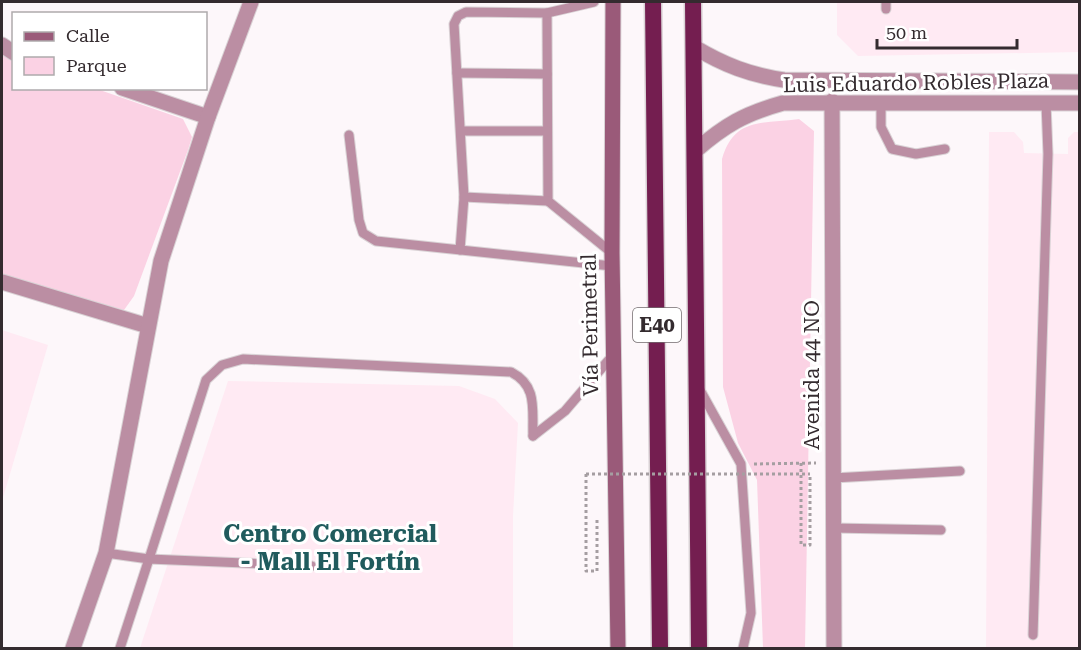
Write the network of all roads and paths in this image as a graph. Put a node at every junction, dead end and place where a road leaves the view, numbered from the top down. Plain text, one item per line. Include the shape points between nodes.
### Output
1 (251, 2) edge
2 (594, 2) edge
3 (613, 2) edge
4 (653, 2) edge
5 (693, 2) edge
6 (547, 13) junction
7 (694, 47) junction
8 (457, 73) junction
9 (547, 74) junction
10 (1080, 82) edge
11 (128, 90) edge
12 (832, 101) junction
13 (881, 102) junction
14 (1046, 103) junction
15 (1080, 103) edge
16 (208, 117) junction
17 (547, 130) junction
18 (461, 131) junction
19 (349, 135) dead end
20 (945, 149) dead end
21 (695, 152) junction
22 (464, 198) junction
23 (548, 201) junction
24 (460, 250) junction
25 (612, 260) junction
26 (2, 282) edge
27 (148, 326) junction
28 (613, 354) junction
29 (696, 384) junction
30 (801, 463) junction
31 (741, 464) junction
32 (598, 468) dead end
33 (833, 471) junction
34 (960, 471) dead end
35 (598, 479) dead end
36 (597, 513) dead end
37 (833, 528) junction
38 (941, 530) dead end
39 (106, 553) junction
40 (148, 559) junction
41 (312, 566) dead end
42 (1033, 635) dead end
43 (73, 648) edge
44 (120, 648) edge
45 (618, 648) edge
46 (660, 648) edge
47 (699, 648) edge
48 (743, 648) edge
49 (834, 648) edge

1 - 16 street
2 - 6 lane
3 - 25 main road, Vía Perimetral
4 - 46 highway, E40
5 - 7 highway, E40
6 - 8 lane via 466,12 458,16 454,24
6 - 9 lane
7 - 10 street, Luis Eduardo Robles Plaza via 725,65 784,80
7 - 21 highway, E40
8 - 9 lane
8 - 18 lane
9 - 17 lane
11 - 16 street
12 - 13 street, Luis Eduardo Robles Plaza
12 - 21 street, Luis Eduardo Robles Plaza via 783,103 749,112 723,127
12 - 33 street, Avenida 44 NO
13 - 14 street, Luis Eduardo Robles Plaza
13 - 20 lane via 882,127 892,149 916,154
14 - 15 street, Luis Eduardo Robles Plaza
14 - 42 lane via 1048,154
16 - 27 street via 161,261
17 - 18 lane
17 - 23 lane
18 - 22 lane
19 - 24 lane via 363,233 376,241
21 - 29 highway, E40
22 - 23 lane
22 - 24 lane
23 - 25 lane
24 - 25 lane
25 - 28 main road, Vía Perimetral
26 - 27 street
27 - 39 street
28 - 40 lane via 565,411 533,436 531,395 524,379 511,372 243,359 222,365 206,380
28 - 45 main road, Vía Perimetral
29 - 31 lane
29 - 47 highway, E40
30 - 31 path
30 - 33 path
30 - 36 path, bridge via 801,545 810,545 810,474 586,474 586,571 597,571
31 - 48 lane via 751,613
32 - 35 path
33 - 34 lane
33 - 37 street, Avenida 44 NO
37 - 38 lane
37 - 49 street, Avenida 44 NO
39 - 40 lane
39 - 43 street
40 - 41 lane
40 - 44 lane

